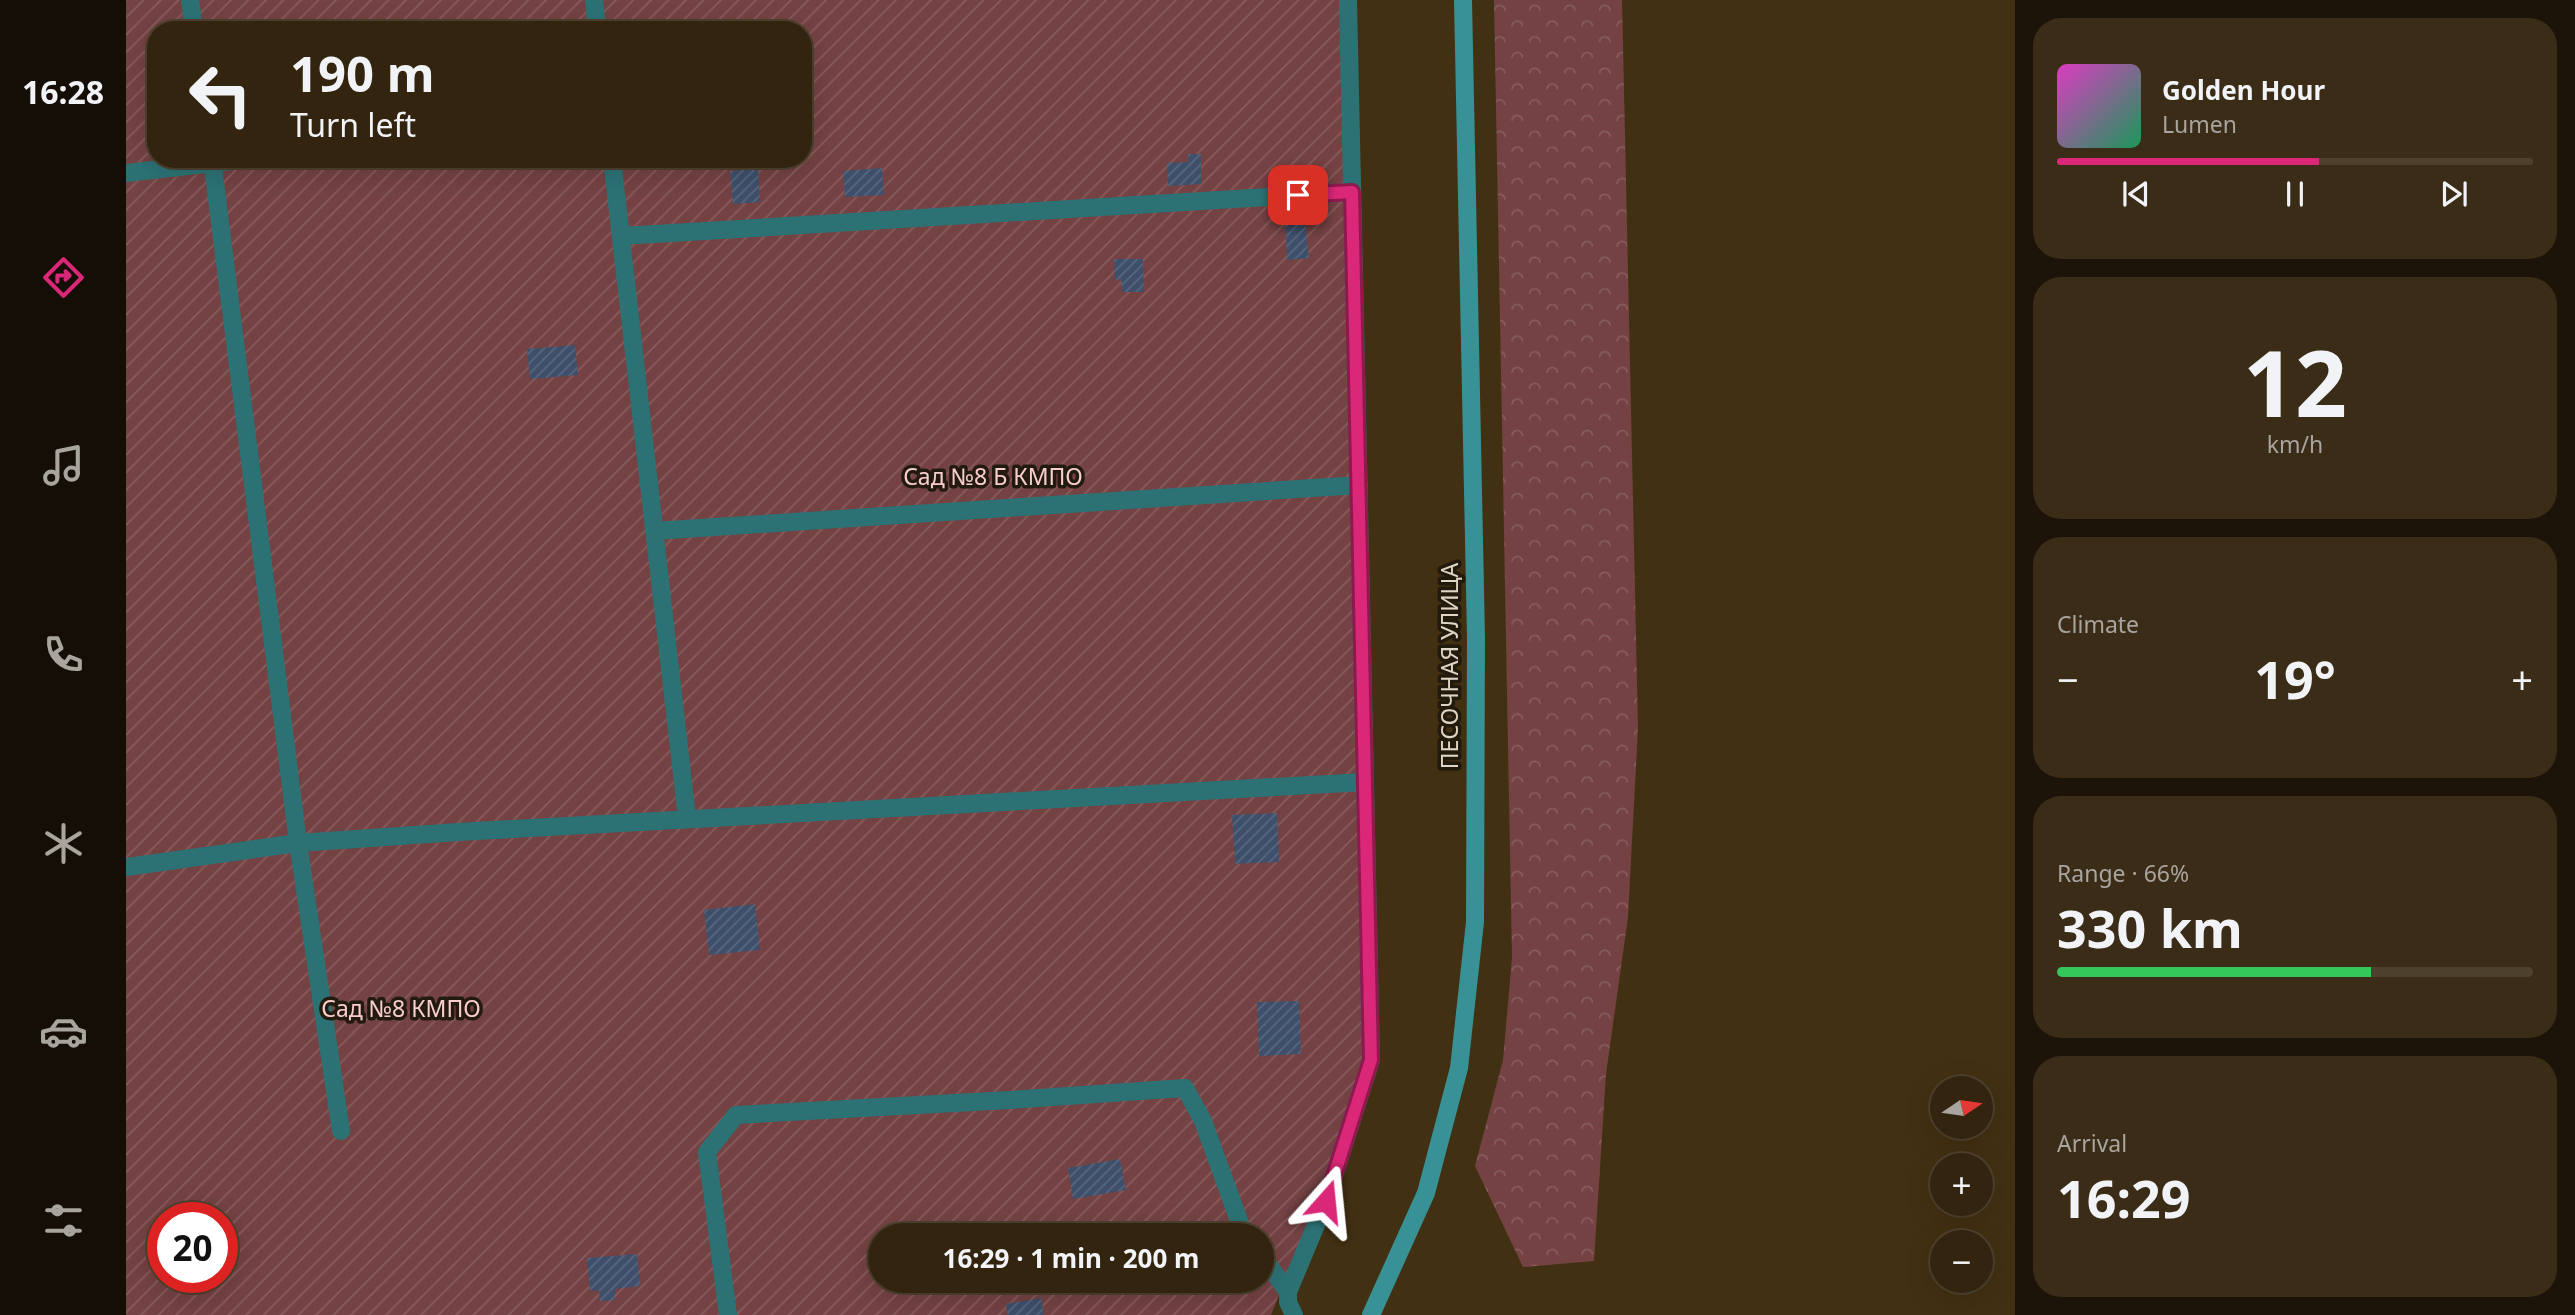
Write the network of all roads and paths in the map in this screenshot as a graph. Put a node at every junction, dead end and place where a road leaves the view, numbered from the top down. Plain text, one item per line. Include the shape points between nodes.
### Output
1 (190, 0) edge
2 (594, 0) edge
3 (1348, 0) edge
4 (1463, 0) edge
5 (193, 21) edge
6 (596, 21) edge
7 (165, 168) edge
8 (213, 168) edge
9 (613, 168) edge
10 (126, 173) edge
11 (1352, 192) junction
12 (621, 236) junction
13 (1359, 485) junction
14 (654, 531) junction
15 (1364, 782) junction
16 (687, 818) junction
17 (298, 843) junction
18 (126, 867) edge
19 (341, 1131) dead end
20 (1240, 1223) edge
21 (1274, 1273) edge
22 (1288, 1292) junction
23 (728, 1315) edge
24 (1294, 1315) edge
25 (1371, 1315) edge

1 - 5 lane
2 - 6 lane
3 - 11 lane
4 - 25 main road, ПЕСОЧНАЯ УЛИЦА via 1476,638 1475,922 1459,1068 1436,1156 1426,1193
7 - 10 lane
8 - 17 lane
9 - 12 lane
11 - 12 lane
11 - 13 lane
12 - 14 lane
13 - 14 lane
13 - 15 lane
14 - 16 lane
15 - 16 lane
15 - 22 lane via 1371,1060 1326,1201
16 - 17 lane
17 - 18 lane
17 - 19 lane
20 - 23 lane via 1203,1121 1185,1088 736,1115 707,1152
21 - 22 lane
22 - 24 lane

